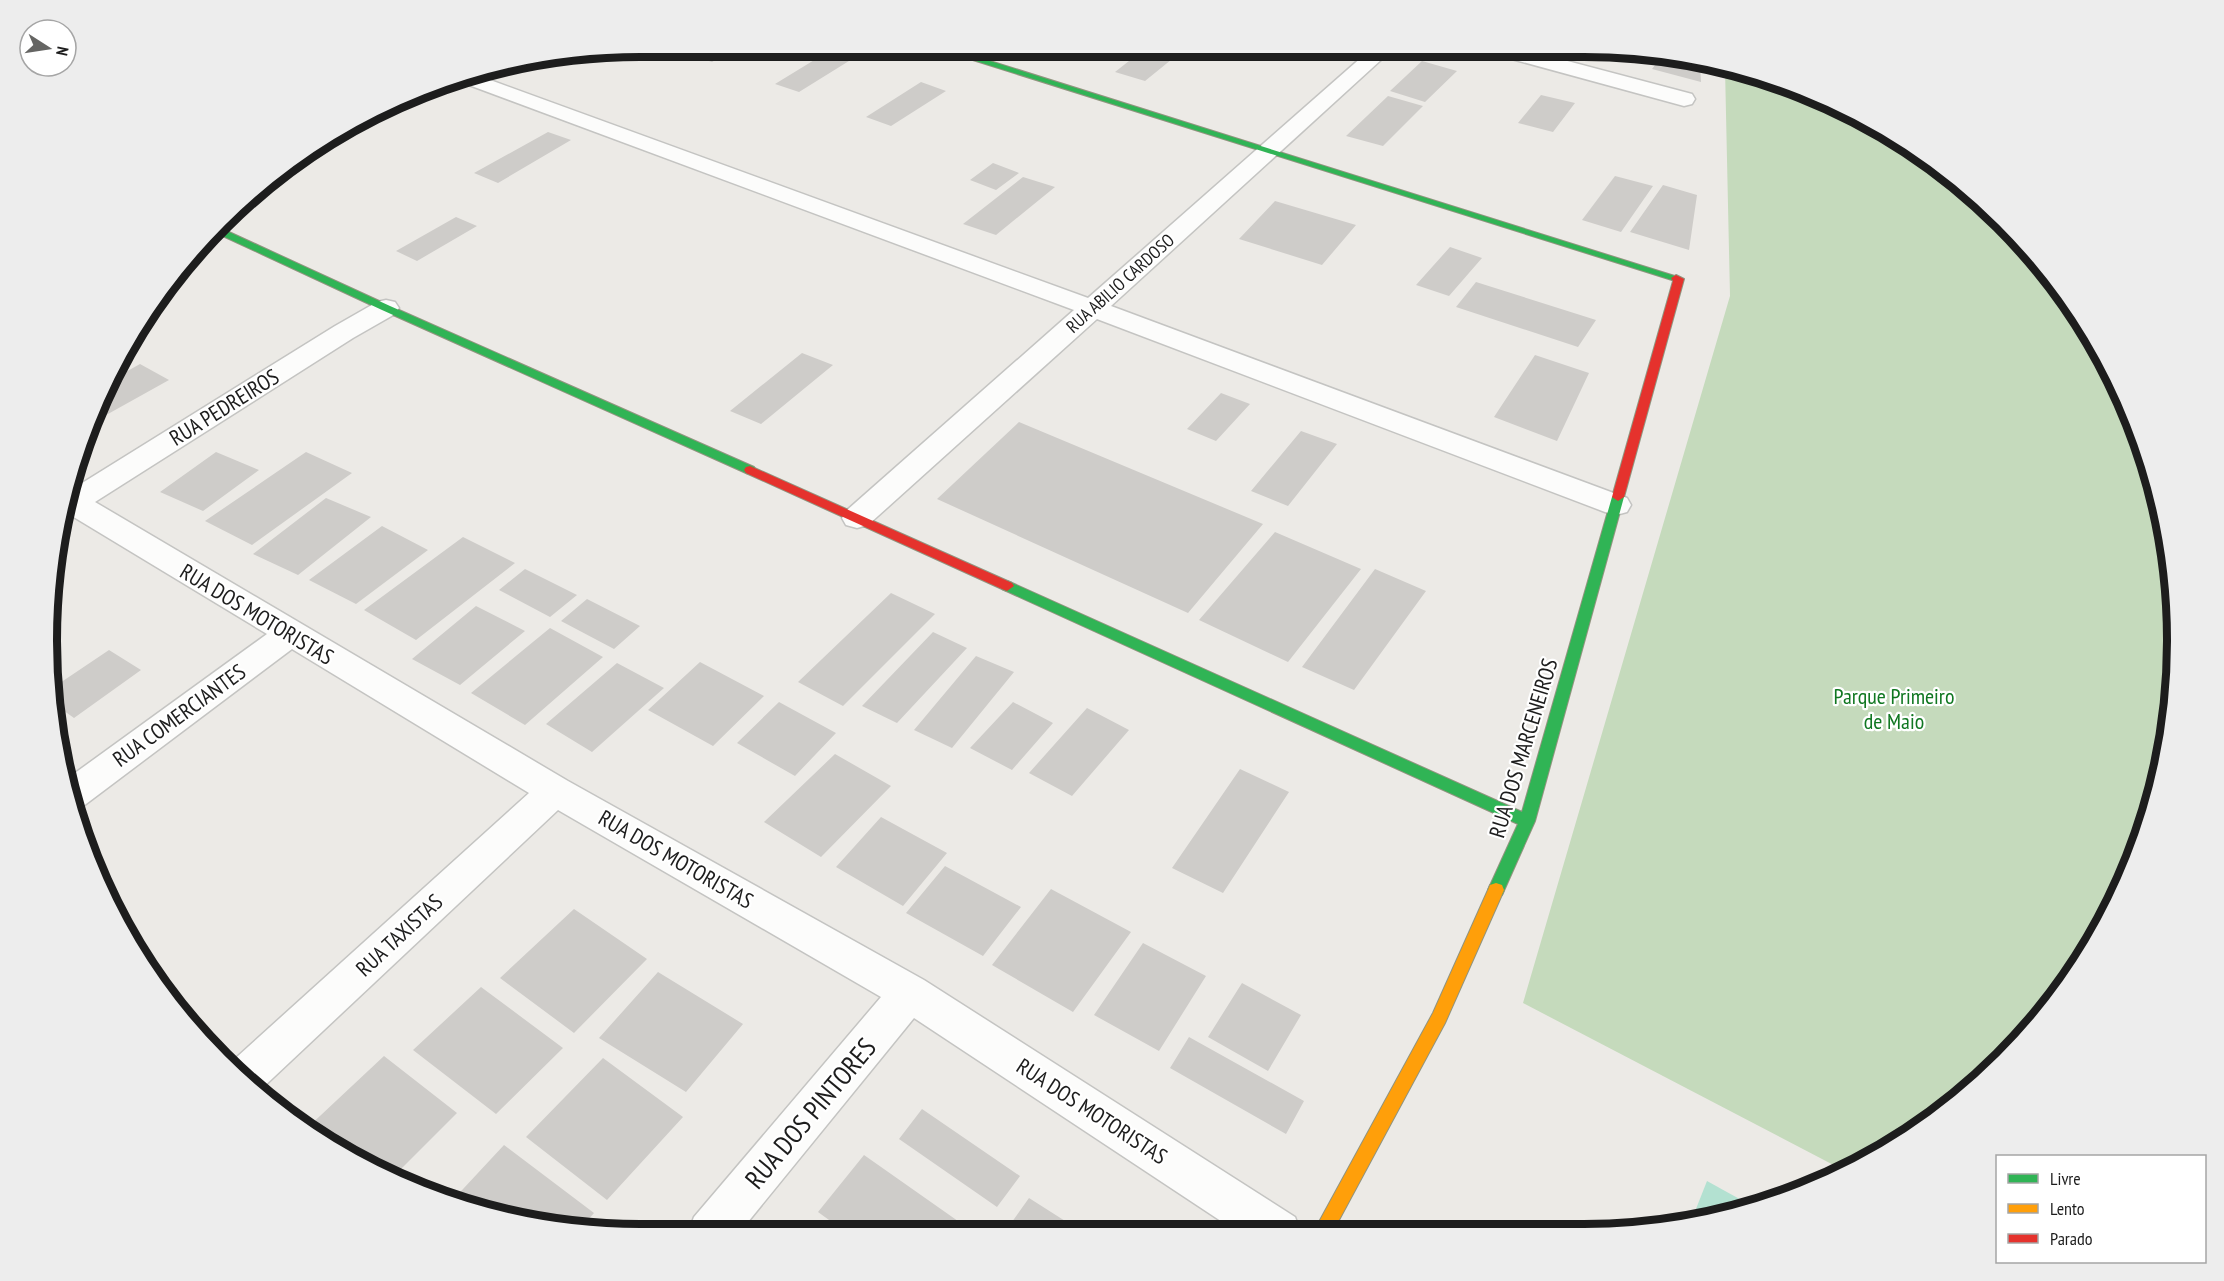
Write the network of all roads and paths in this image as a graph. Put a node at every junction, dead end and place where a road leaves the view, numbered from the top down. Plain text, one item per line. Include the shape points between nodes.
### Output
1 (968, 57) edge
2 (1374, 57) edge
3 (1527, 57) edge
4 (474, 82) edge
5 (1684, 99) dead end
6 (1270, 150) junction
7 (224, 233) edge
8 (386, 308) junction
9 (1092, 308) junction
10 (75, 499) edge
11 (1616, 505) junction
12 (73, 506) edge
13 (857, 518) junction
14 (290, 634) junction
15 (77, 791) edge
16 (555, 791) junction
17 (1527, 821) junction
18 (910, 993) junction
19 (250, 1073) edge
20 (718, 1224) edge
21 (1265, 1224) edge
22 (1327, 1224) edge

1 - 6 street
2 - 6 street, RUA ABILIO CARDOSO
3 - 5 street
4 - 9 street
6 - 9 street, RUA ABILIO CARDOSO
6 - 11 street, RUA DOS MARCENEIROS via 1679,279
7 - 8 street
8 - 10 street, RUA PEDREIROS
8 - 13 street
9 - 11 street
9 - 13 street, RUA ABILIO CARDOSO
11 - 17 street, RUA DOS MARCENEIROS
12 - 14 street, RUA DOS MOTORISTAS
13 - 17 street
14 - 15 street, RUA COMERCIANTES
14 - 16 street, RUA DOS MOTORISTAS
16 - 18 street, RUA DOS MOTORISTAS
16 - 19 street, RUA TAXISTAS
17 - 22 street, RUA DOS MARCENEIROS via 1439,1018
18 - 20 street, RUA DOS PINTORES
18 - 21 street, RUA DOS MOTORISTAS

